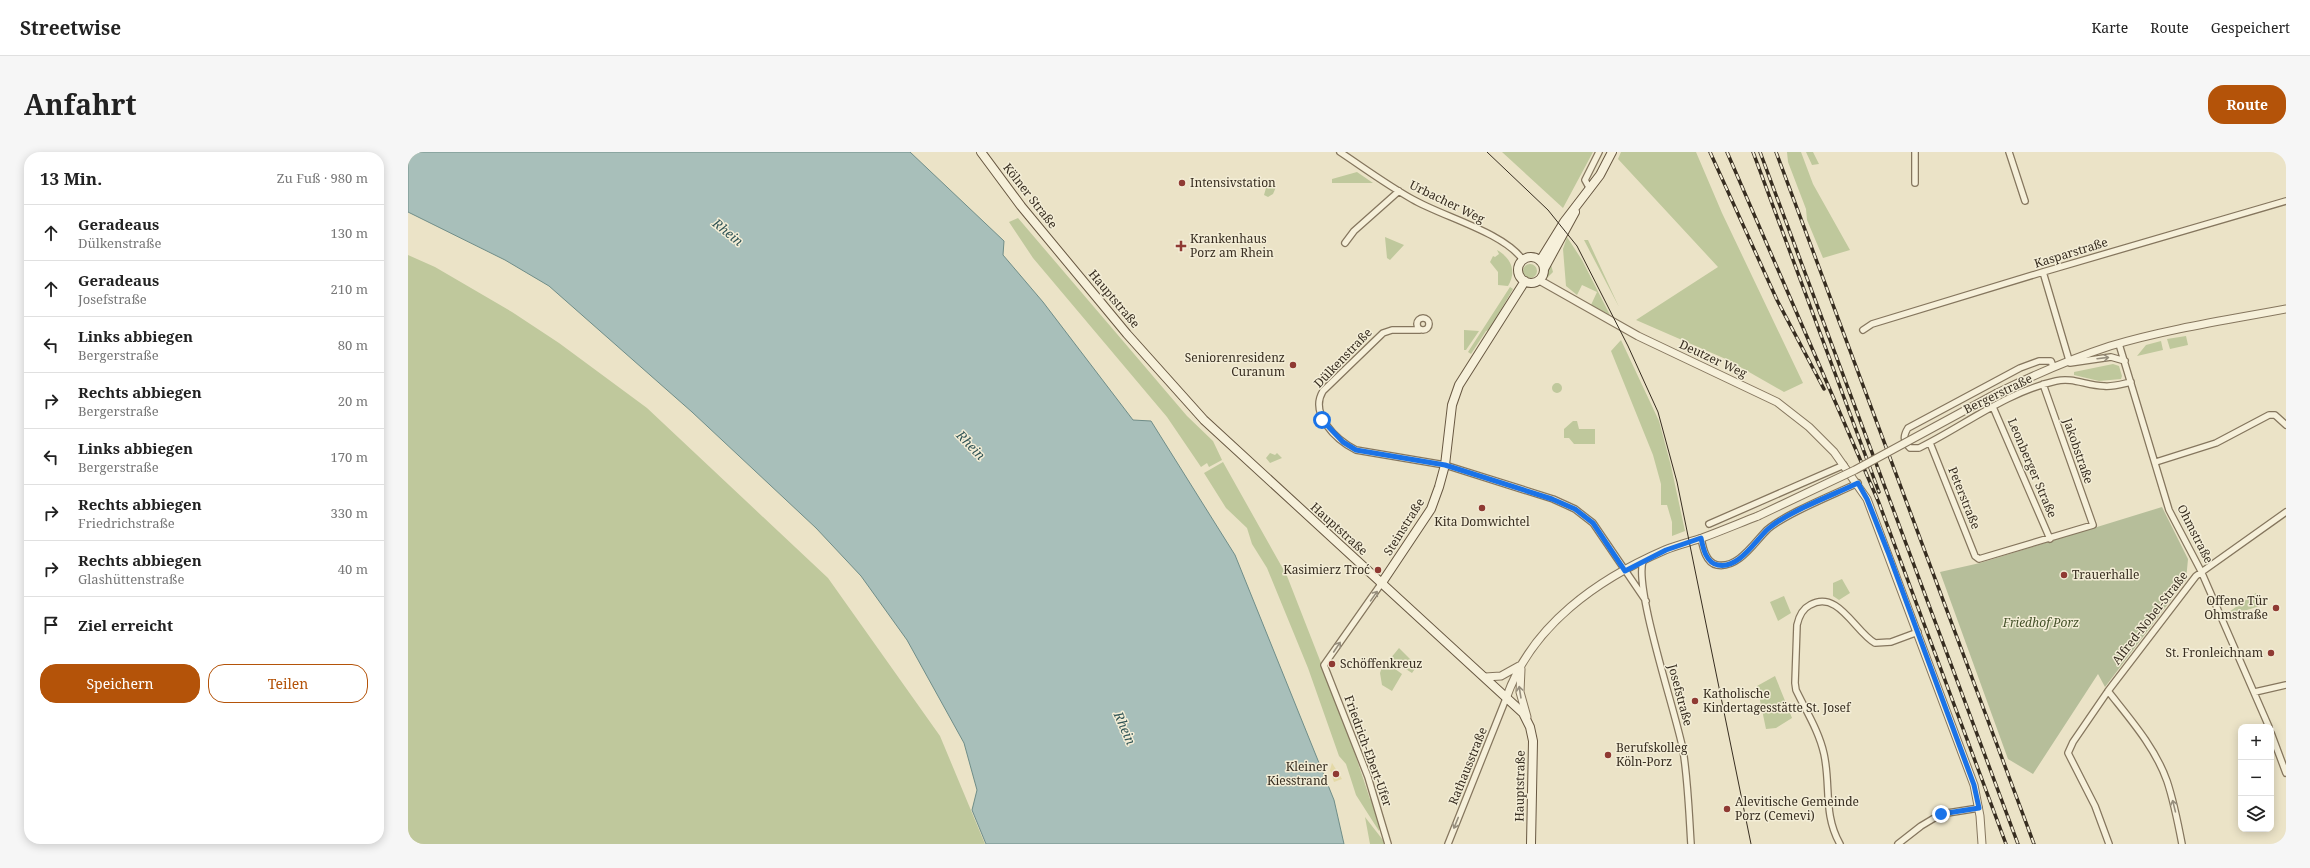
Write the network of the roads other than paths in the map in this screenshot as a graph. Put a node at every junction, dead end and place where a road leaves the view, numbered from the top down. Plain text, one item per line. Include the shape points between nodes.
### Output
1 (981, 152) edge
2 (1340, 152) edge
3 (1599, 152) edge
4 (1612, 152) edge
5 (1915, 152) edge
6 (2009, 152) edge
7 (1915, 183) dead end
8 (1590, 189) junction
9 (1399, 191) junction
10 (2025, 201) dead end
11 (2286, 201) edge
12 (1578, 206) junction
13 (1345, 243) dead end
14 (1060, 253) joint
15 (1523, 260) junction
16 (1540, 260) junction
17 (1544, 268) junction
18 (2043, 272) junction
19 (1539, 280) junction
20 (1525, 281) junction
21 (2286, 309) edge
22 (1420, 330) dead end
23 (1863, 330) dead end
24 (2119, 344) junction
25 (2069, 360) junction
26 (2125, 361) junction
27 (2053, 366) junction
28 (2131, 382) junction
29 (2043, 384) junction
30 (1994, 407) junction
31 (2286, 425) edge
32 (1930, 443) junction
33 (2156, 462) junction
34 (1445, 465) junction
35 (1844, 465) junction
36 (1858, 483) junction
37 (2286, 512) edge
38 (1709, 524) dead end
39 (1701, 538) junction
40 (2050, 539) junction
41 (1643, 561) junction
42 (1625, 571) junction
43 (2202, 571) junction
44 (1381, 584) junction
45 (1646, 601) junction
46 (1918, 632) junction
47 (1521, 664) junction
48 (1324, 665) joint
49 (1485, 677) junction
50 (2286, 685) edge
51 (2108, 691) junction
52 (2255, 692) junction
53 (1507, 696) junction
54 (1528, 719) junction
55 (2267, 724) edge
56 (2274, 742) edge
57 (2286, 773) edge
58 (1979, 808) junction
59 (1388, 844) edge
60 (1448, 844) edge
61 (1531, 844) edge
62 (1690, 844) edge
63 (1840, 844) edge
64 (1898, 844) edge
65 (1982, 844) edge
66 (2109, 844) edge
67 (2182, 844) edge

1 - 14 main road, Kölner Straße
2 - 9 street, Urbacher Weg
3 - 8 street via 1585,180
4 - 8 main road
5 - 7 street
6 - 10 street
8 - 12 main road
9 - 13 street via 1354,231
9 - 15 street, Urbacher Weg via 1435,211 1497,239 1514,249
11 - 18 street, Kasparstraße
12 - 16 main road via 1564,222
12 - 17 main road
14 - 44 main road, Hauptstraße via 1127,334 1204,420
15 - 16 main road via 1531,257
15 - 20 main road via 1518,271
16 - 17 main road
17 - 19 main road
18 - 23 street, Kasparstraße via 1872,324
18 - 25 street
19 - 20 main road via 1533,283
19 - 35 street, Deutzer Weg via 1638,336 1786,407 1821,437
20 - 34 main road, Steinstraße via 1455,395
21 - 24 street, Bergerstraße via 2165,332
22 - 34 street, Dülkenstraße via 1392,330 1383,333 1323,391 1320,415 1343,442 1356,450
24 - 25 street, Bergerstraße
24 - 26 street, Ohmstraße
25 - 27 street, Bergerstraße
27 -> 26 street, Bergerstraße via 2111,357
26 - 28 street, Ohmstraße
27 - 32 street, Bergerstraße via 2050,362 2039,361 2020,368 1908,428 1905,432 1904,440 1910,448 1919,448
27 - 39 street, Bergerstraße, bridge via 1997,393 1855,470 1758,516
28 - 29 street, Bergerstraße via 2104,386 2058,380
28 - 33 street, Ohmstraße
29 - 30 street, Bergerstraße
29 - 40 street, Jakobstraße via 2093,525
30 - 32 street, Bergerstraße
30 - 40 street, Leonberger Straße
31 - 33 street via 2275,415 2269,415 2216,443
32 - 40 street, Peterstraße via 1975,556 1979,560
33 - 43 street, Ohmstraße via 2169,510
34 - 42 street, Josefstraße via 1552,499 1575,509 1593,523
34 - 44 main road, Steinstraße via 1431,509
35 - 36 street, Deutzer Weg
35 - 38 street
36 - 39 street via 1782,520 1762,535 1745,554 1723,565 1715,565 1709,560
36 - 46 street, Deutzer Weg via 1870,506
37 - 43 street, Alfred-Nobel-Straße
39 - 41 street, Bergerstraße
41 - 42 street, Bergerstraße
41 - 45 street, Josefstraße via 1640,569
42 - 45 street, Josefstraße
42 - 47 street, Bergerstraße via 1583,597 1563,613 1540,636
43 - 51 street, Alfred-Nobel-Straße
43 - 52 street, Ohmstraße
48 -> 44 street, Steinstraße
44 - 49 main road, Hauptstraße
45 - 62 street, Josefstraße via 1682,749 1687,781
46 - 58 street, Deutzer Weg via 1967,762
46 - 63 street via 1891,642 1875,643 1841,609 1822,601 1808,606 1800,616 1795,683 1817,732 1824,755 1830,824
47 - 49 street via 1506,675
47 - 53 street, Bergerstraße
54 -> 47 street via 1519,687
48 - 59 street, Friedrich-Ebert-Ufer via 1368,777
49 - 53 main road, Hauptstraße
50 - 52 street
51 - 66 street, Alfred-Nobel-Straße via 2068,753 2095,806
67 -> 51 street via 2175,804 2152,749
52 - 55 street, Ohmstraße
53 - 54 main road, Hauptstraße
53 -> 60 street, Rathausstraße
54 - 61 main road, Hauptstraße via 1533,741
56 - 57 street
58 - 64 street via 1941,814
58 - 65 street, Deutzer Weg

